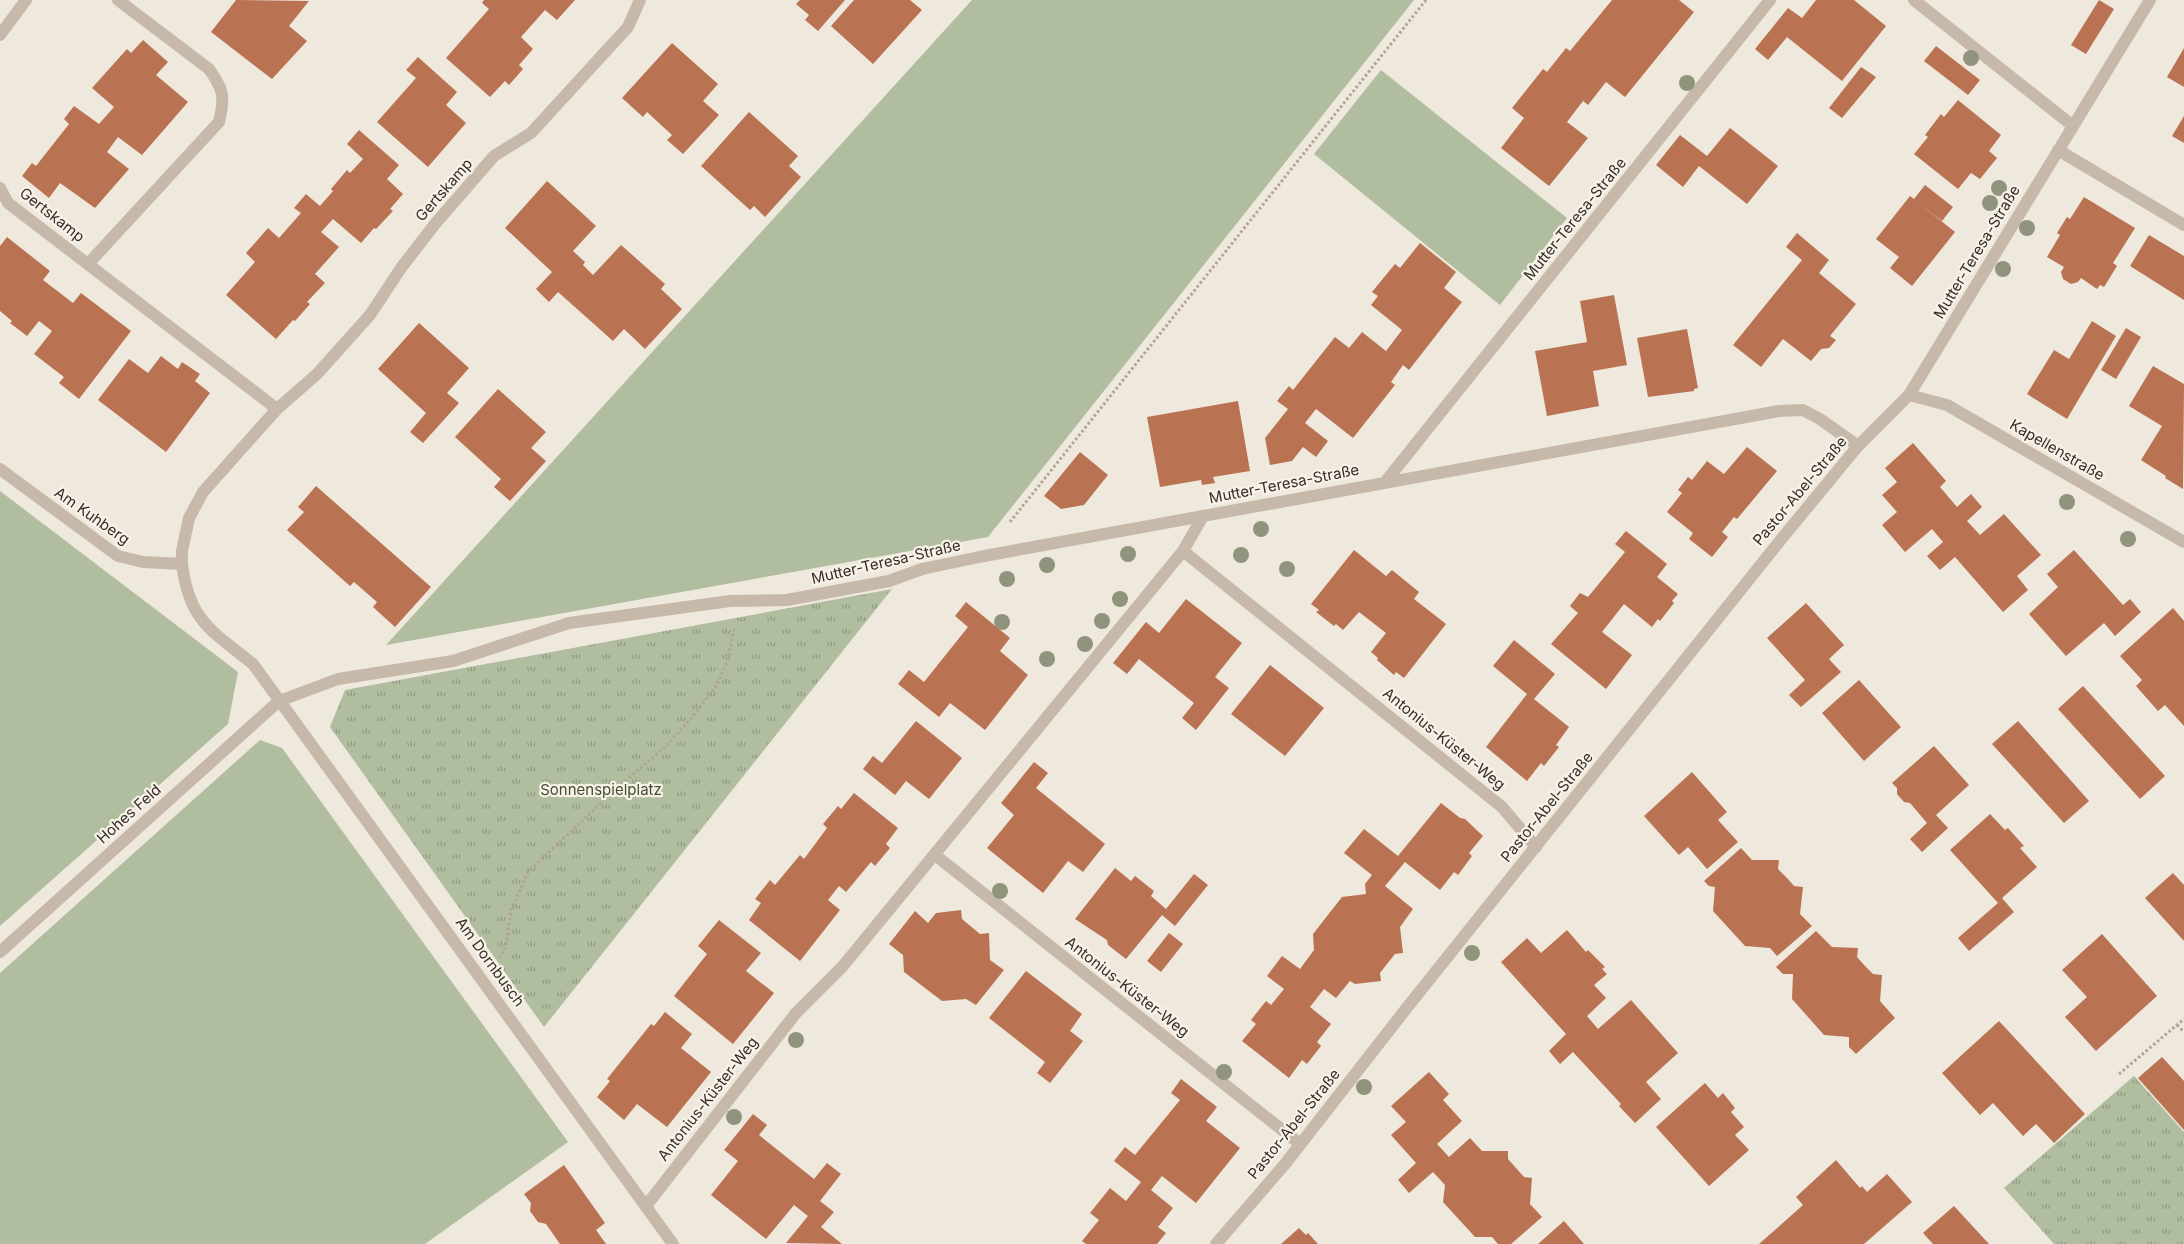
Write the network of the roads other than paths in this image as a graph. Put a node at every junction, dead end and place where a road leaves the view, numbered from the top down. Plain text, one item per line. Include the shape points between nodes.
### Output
1 (26, 0) edge
2 (118, 0) edge
3 (640, 0) edge
4 (1770, 0) edge
5 (1914, 0) edge
6 (2150, 0) edge
7 (0, 35) edge
8 (2072, 126) junction
9 (2058, 150) junction
10 (0, 188) edge
11 (2184, 225) edge
12 (88, 264) junction
13 (1909, 395) junction
14 (277, 409) junction
15 (1858, 446) junction
16 (0, 469) edge
17 (1386, 481) junction
18 (1203, 516) junction
19 (2184, 542) edge
20 (1183, 551) junction
21 (182, 564) junction
22 (279, 702) junction
23 (1536, 847) junction
24 (935, 856) junction
25 (0, 952) edge
26 (1300, 1144) junction
27 (646, 1206) junction
28 (673, 1244) edge
29 (1216, 1244) edge

1 - 7 street
2 - 12 street, Gertskamp via 209,69 223,92 223,102 219,122
3 - 14 street, Gertskamp via 628,26 530,133 494,156 435,224 370,315 317,374
4 - 17 street, Mutter-Teresa-Straße
5 - 8 street
6 - 8 street, Mutter-Teresa-Straße
8 - 9 street, Mutter-Teresa-Straße
9 - 11 street
9 - 13 street, Mutter-Teresa-Straße
10 - 12 street, Gertskamp via 8,203
12 - 14 street, Gertskamp
13 - 15 street, Pastor-Abel-Straße
13 - 19 street, Kapellenstraße via 1947,405
14 - 21 street, Gertskamp via 195,504 184,538
15 - 17 street, Mutter-Teresa-Straße via 1803,410 1779,411
15 - 23 street, Pastor-Abel-Straße
16 - 21 street, Am Kuhberg via 118,556 143,562
17 - 18 street, Mutter-Teresa-Straße
18 - 20 street, Antonius-Küster-Weg
18 - 22 street, Mutter-Teresa-Straße via 922,568 889,581 787,600 730,600 569,623 453,660 338,679
20 - 23 street, Antonius-Küster-Weg via 1502,807
20 - 24 street, Antonius-Küster-Weg
21 - 22 street via 184,585 202,621 253,664
22 - 25 street, Hohes Feld
22 - 27 street, Am Dornbusch
23 - 26 street, Pastor-Abel-Straße
24 - 26 street, Antonius-Küster-Weg
24 - 27 street, Antonius-Küster-Weg via 843,966 796,1013
26 - 29 street, Pastor-Abel-Straße
27 - 28 street, Am Dornbusch

